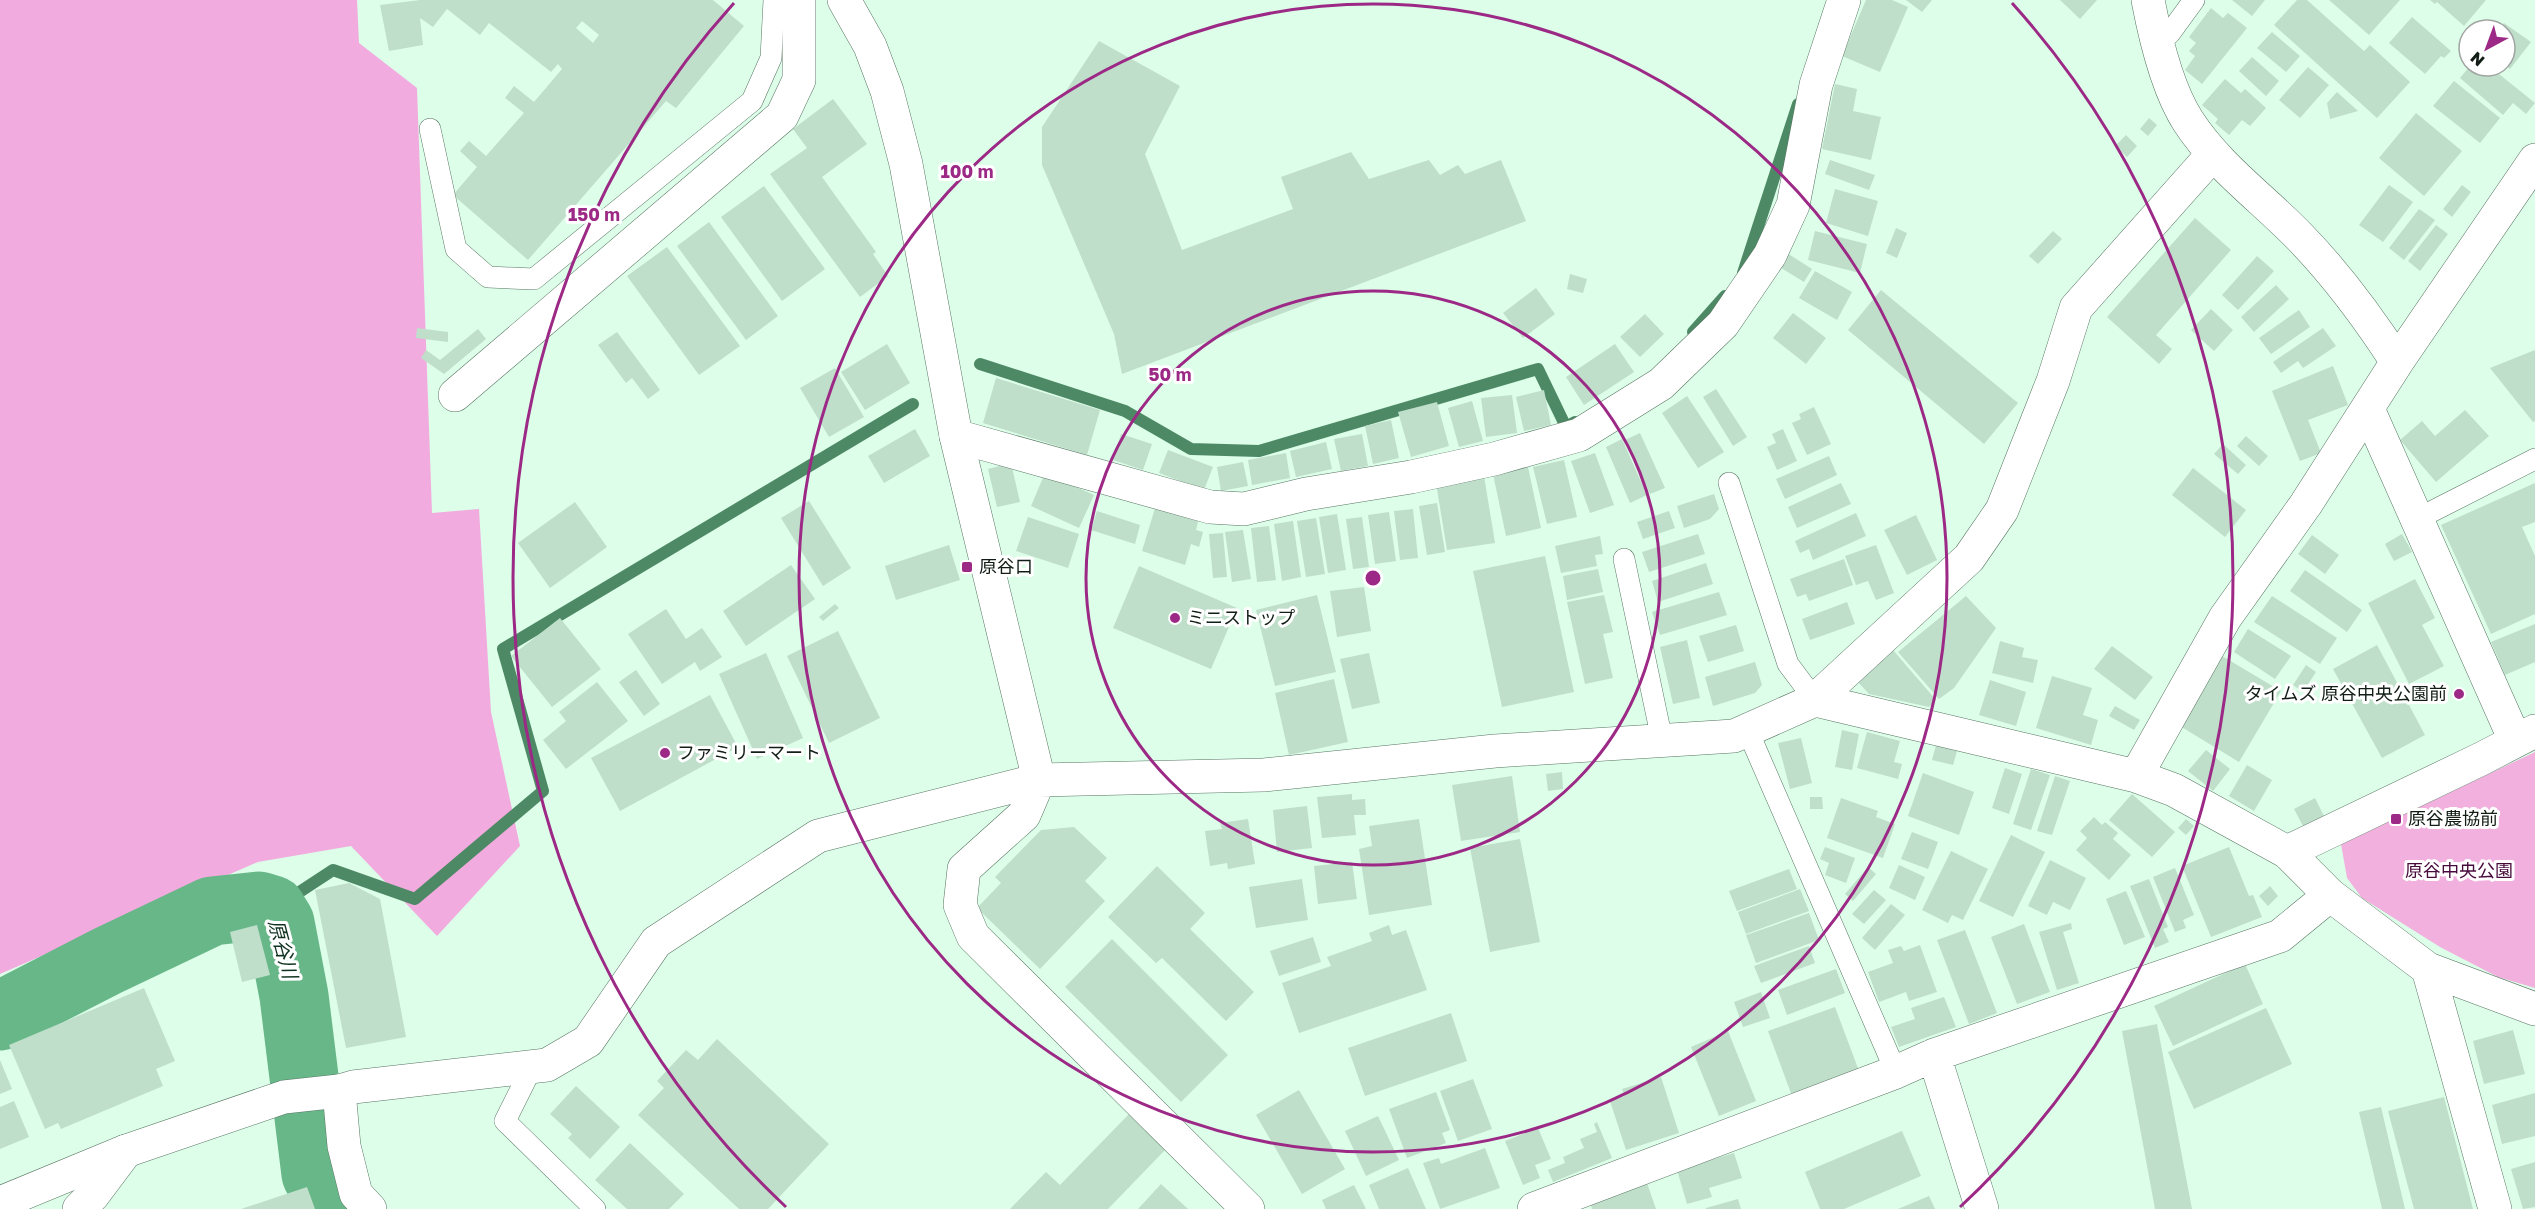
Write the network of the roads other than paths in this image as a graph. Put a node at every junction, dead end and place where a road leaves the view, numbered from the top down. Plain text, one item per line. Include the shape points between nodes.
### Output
1 (774, 0) edge
2 (799, 0) edge
3 (844, 0) edge
4 (1844, 0) edge
5 (2148, 0) edge
6 (2194, 0) edge
7 (2159, 42) junction
8 (430, 129) dead end
9 (2213, 154) junction
10 (2535, 160) edge
11 (2397, 362) junction
12 (455, 395) dead end
13 (2368, 409) junction
14 (956, 436) junction
15 (2535, 459) edge
16 (1729, 483) dead end
17 (2417, 519) junction
18 (1624, 559) dead end
19 (1815, 700) junction
20 (1748, 729) junction
21 (2525, 735) edge
22 (1662, 740) junction
23 (2136, 776) junction
24 (1039, 780) junction
25 (2287, 852) junction
26 (2330, 895) junction
27 (2428, 969) junction
28 (2535, 1009) edge
29 (1934, 1055) junction
30 (532, 1067) junction
31 (1896, 1072) junction
32 (337, 1091) junction
33 (126, 1151) junction
34 (0, 1203) edge
35 (79, 1209) edge
36 (370, 1209) edge
37 (595, 1209) edge
38 (1248, 1209) edge
39 (1534, 1209) edge
40 (1982, 1209) edge
41 (2495, 1209) edge

1 - 8 lane via 771,58 752,101 534,279 488,277 456,249
2 - 12 street via 799,80 782,116
3 - 14 street via 870,45 887,91 906,165
4 - 14 street via 1816,85 1793,205 1770,255 1723,324 1661,384 1579,435 1494,459 1244,509 1210,507
5 - 7 street
6 - 7 lane
7 - 9 street via 2187,120
9 - 11 street via 2300,236 2362,309
9 - 19 street via 2076,308 2053,381 2002,510 1969,558
10 - 11 street
11 - 13 street
13 - 17 street
13 - 23 street via 2225,618
14 - 24 street
15 - 17 lane
16 - 19 lane via 1788,664
17 - 21 street
18 - 22 lane
19 - 20 street
19 - 23 street
20 - 22 street via 1734,736
20 - 31 lane
21 - 25 street
22 - 24 street via 1264,775
23 - 25 street via 2174,790
24 - 30 street via 818,836 656,942 588,1041 547,1065
24 - 38 street via 1024,815 964,869 960,905 973,936
25 - 26 street
26 - 27 street
26 - 29 street via 2280,936
27 - 28 street
27 - 41 street
29 - 31 street
29 - 40 street
30 - 32 street via 353,1086
30 - 37 lane via 505,1121
31 - 39 street
32 - 33 street via 284,1097
32 - 36 street via 344,1146 356,1194
33 - 34 street
33 - 35 street

